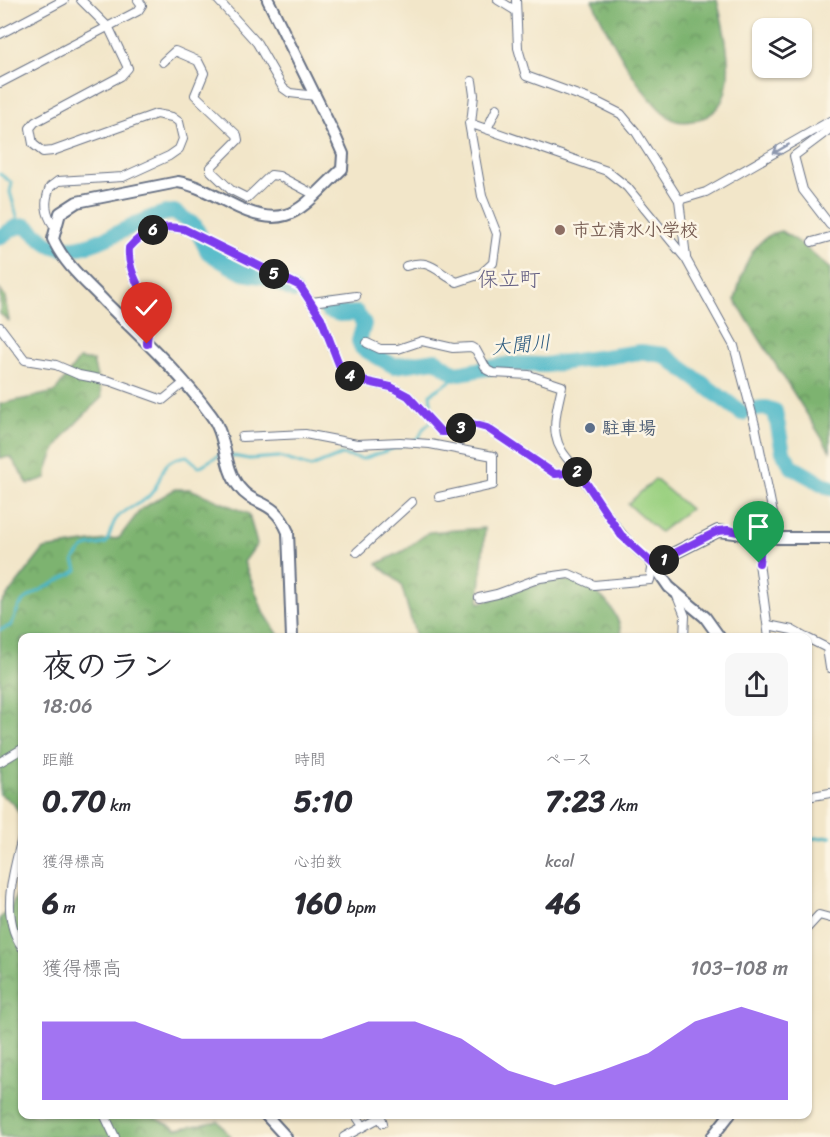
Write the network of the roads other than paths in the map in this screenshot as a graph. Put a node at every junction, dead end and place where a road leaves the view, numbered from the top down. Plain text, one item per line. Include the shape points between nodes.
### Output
1 (64, 0) edge
2 (81, 0) edge
3 (138, 0) edge
4 (218, 0) edge
5 (268, 0) edge
6 (498, 0) edge
7 (516, 0) edge
8 (516, 11) junction
9 (109, 28) junction
10 (0, 34) edge
11 (163, 62) dead end
12 (472, 81) dead end
13 (0, 83) edge
14 (316, 96) junction
15 (497, 108) dead end
16 (830, 121) edge
17 (471, 124) junction
18 (488, 129) junction
19 (830, 129) edge
20 (315, 195) junction
21 (679, 200) junction
22 (830, 225) edge
23 (54, 226) junction
24 (830, 237) edge
25 (812, 242) dead end
26 (686, 259) junction
27 (406, 266) dead end
28 (356, 296) dead end
29 (312, 302) junction
30 (0, 327) edge
31 (367, 343) dead end
32 (147, 344) junction
33 (185, 382) junction
34 (242, 437) dead end
35 (579, 472) junction
36 (439, 497) dead end
37 (412, 502) dead end
38 (762, 537) junction
39 (778, 538) junction
40 (830, 538) edge
41 (357, 552) dead end
42 (653, 564) junction
43 (676, 592) junction
44 (479, 598) dead end
45 (768, 626) junction
46 (292, 633) edge
47 (684, 633) edge
48 (716, 633) edge
49 (769, 633) edge
50 (798, 633) edge
51 (812, 640) edge
52 (830, 668) edge
53 (18, 751) edge
54 (0, 762) edge
55 (830, 793) edge
56 (812, 796) edge
57 (18, 858) edge
58 (830, 918) edge
59 (812, 923) edge
60 (18, 940) edge
61 (106, 1119) edge
62 (270, 1119) edge
63 (358, 1119) edge
64 (377, 1119) edge
65 (382, 1119) edge
66 (726, 1119) edge
67 (383, 1123) dead end
68 (363, 1126) junction
69 (115, 1137) edge
70 (286, 1137) edge
71 (344, 1137) edge
72 (712, 1137) edge

1 - 10 street
2 - 9 street
3 - 9 street via 142,5 138,11
4 - 14 street via 251,35 284,88 290,93
5 - 14 street
6 - 8 street
7 - 8 street
8 - 21 street via 518,48 526,76 621,114
9 - 13 street
9 - 23 street via 128,68 121,76 35,122 30,128 33,144 43,152 53,151 156,114 179,122 183,139 169,156 123,177 58,181 50,187 46,204
11 - 20 street via 176,51 198,61 204,73 195,95 237,135 238,140 211,166 211,171 231,190 247,198 270,175
12 - 17 street
14 - 20 street via 343,160 342,169
15 - 18 street
16 -> 21 street via 706,192
17 - 18 street
17 - 27 street via 482,195 497,234 493,263 481,274 457,282 421,261
18 - 26 street via 607,171 627,187
19 - 22 street via 794,156 803,190
20 - 23 street via 286,216 269,219 244,211 192,184 178,182 77,202 60,213
21 - 26 street
23 - 32 street via 52,240 58,251
24 - 25 street
26 - 39 street via 734,346
28 - 29 street
29 - 32 street via 300,286 184,229 165,225 142,233 129,248 134,281 149,312
29 - 35 street via 340,367 354,379 391,387 408,396 441,432 455,432 469,423 487,428 555,474
30 - 33 street via 25,360 57,365 163,400
31 - 35 street via 380,349 398,349 422,341 453,348 471,347 493,373 529,375 562,386 556,435 561,452
32 - 33 street
33 - 46 street via 214,418 233,479 241,490 277,511 288,532
34 - 36 street via 305,434 357,444 418,443 493,456 493,485
35 - 42 street via 621,535
37 - 41 street
38 - 39 street
38 - 42 street via 718,531
38 - 45 street via 759,563
39 - 40 street
42 - 43 street
42 - 44 street via 651,580 594,585 569,574 540,578
43 - 47 street via 685,616
43 - 48 street via 705,617
45 - 49 street
45 - 50 street
51 - 52 street via 827,648
53 - 54 street
55 - 56 street
57 - 60 street via 8,895 11,929
58 - 59 street via 819,915
61 - 69 street
62 - 70 street
63 - 68 street
64 - 68 street
65 - 67 street
66 - 72 street
68 - 71 street

